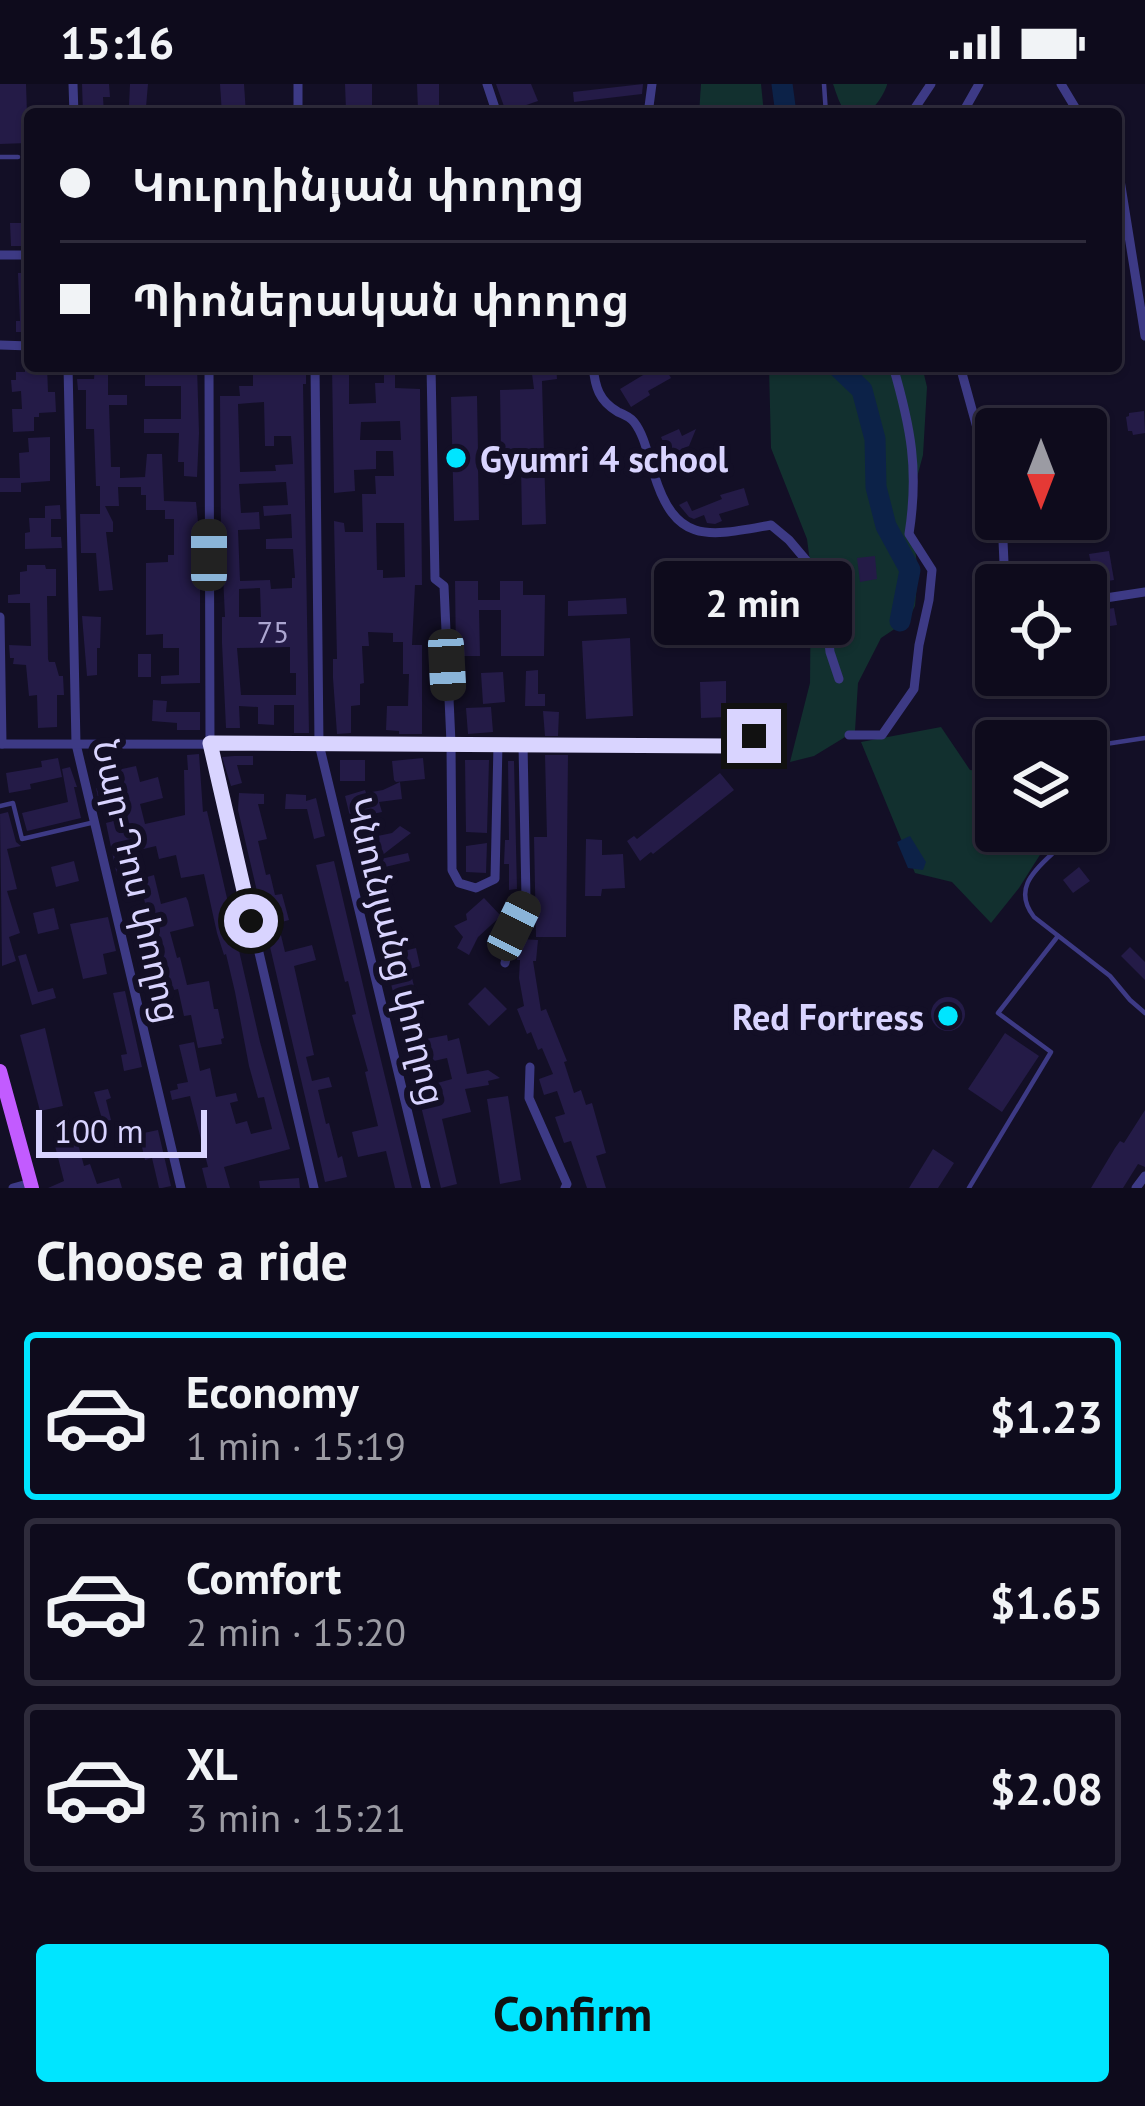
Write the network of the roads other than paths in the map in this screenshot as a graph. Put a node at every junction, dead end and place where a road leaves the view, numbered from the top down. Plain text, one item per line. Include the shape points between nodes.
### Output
1 (0, 157) edge
2 (18, 157) dead end
3 (1122, 192) edge
4 (1145, 336) edge
5 (68, 372) edge
6 (208, 372) edge
7 (315, 372) edge
8 (430, 372) edge
9 (594, 372) edge
10 (895, 372) edge
11 (962, 372) edge
12 (975, 420) edge
13 (1145, 592) edge
14 (1107, 598) edge
15 (0, 617) edge
16 (838, 679) dead end
17 (849, 735) dead end
18 (754, 736) dead end
19 (1145, 738) edge
20 (210, 743) junction
21 (451, 743) junction
22 (1, 744) edge
23 (319, 744) junction
24 (498, 744) junction
25 (524, 744) junction
26 (1107, 744) edge
27 (76, 745) junction
28 (0, 806) edge
29 (94, 822) junction
30 (1052, 854) dead end
31 (1058, 936) junction
32 (505, 963) dead end
33 (1145, 1013) edge
34 (530, 1067) dead end
35 (0, 1071) edge
36 (1145, 1176) edge
37 (32, 1185) edge
38 (13, 1188) edge
39 (181, 1188) edge
40 (314, 1188) edge
41 (426, 1188) edge
42 (566, 1188) edge
43 (969, 1188) edge
44 (1136, 1188) edge

1 - 2 lane
3 - 4 street
5 - 27 street, Նար-Դոս փողոց
6 - 20 street
7 - 23 street, Կնունյանց փողոց
8 - 21 street via 435,579 444,586
9 - 16 street via 606,405 638,430 680,523 698,533 771,525 822,579
10 - 17 street via 909,421 909,534 932,570 931,585 914,689 882,735
11 - 12 street
13 - 14 street
15 - 22 street
18 - 25 street via 730,746
19 - 26 lane
20 - 23 street
20 - 27 street
20 - 40 street
21 - 23 street
21 - 24 street
21 - 24 street via 452,870 458,883 476,888 495,879
22 - 27 street
23 - 41 street, Կնունյանց փողոց
24 - 25 street
25 - 32 street via 526,899
27 - 29 street, Նար-Դոս փողոց
28 - 29 lane via 13,803 22,839
29 - 39 street, Նար-Դոս փողոց
30 - 31 lane via 1023,892 1034,917
31 - 33 lane
31 - 43 lane via 998,1013 1051,1052
34 - 42 street via 529,1099
35 - 37 main road
36 - 44 street
37 - 38 street

